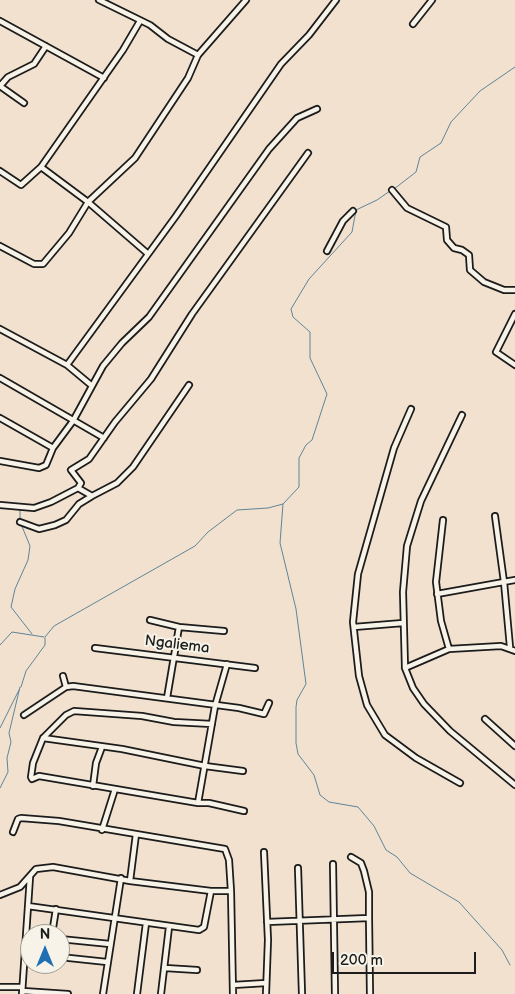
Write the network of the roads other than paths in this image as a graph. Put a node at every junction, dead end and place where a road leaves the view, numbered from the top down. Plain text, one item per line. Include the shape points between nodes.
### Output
1 (99, 0) edge
2 (246, 0) edge
3 (336, 0) edge
4 (432, 0) edge
5 (105, 1) edge
6 (0, 21) edge
7 (140, 21) junction
8 (412, 24) dead end
9 (46, 46) junction
10 (198, 55) junction
11 (104, 78) junction
12 (0, 86) edge
13 (24, 103) dead end
14 (317, 109) dead end
15 (308, 153) dead end
16 (41, 167) junction
17 (0, 171) edge
18 (392, 190) dead end
19 (88, 202) junction
20 (354, 211) dead end
21 (0, 246) edge
22 (327, 250) dead end
23 (147, 253) junction
24 (515, 290) edge
25 (515, 314) edge
26 (0, 329) edge
27 (68, 365) junction
28 (515, 365) edge
29 (0, 378) edge
30 (91, 385) junction
31 (188, 385) dead end
32 (411, 409) dead end
33 (462, 415) dead end
34 (0, 418) edge
35 (73, 421) junction
36 (104, 438) junction
37 (54, 448) junction
38 (0, 461) edge
39 (78, 488) junction
40 (92, 496) junction
41 (0, 505) edge
42 (495, 516) dead end
43 (443, 520) dead end
44 (20, 522) dead end
45 (515, 580) edge
46 (504, 582) junction
47 (438, 594) junction
48 (150, 620) dead end
49 (403, 623) junction
50 (179, 627) junction
51 (354, 627) junction
52 (224, 631) dead end
53 (510, 647) junction
54 (95, 648) dead end
55 (449, 649) junction
56 (515, 651) edge
57 (175, 657) junction
58 (227, 664) junction
59 (256, 668) dead end
60 (405, 668) junction
61 (63, 676) dead end
62 (66, 687) junction
63 (168, 698) junction
64 (269, 703) dead end
65 (215, 706) junction
66 (24, 715) dead end
67 (485, 719) dead end
68 (212, 724) junction
69 (43, 738) junction
70 (515, 746) edge
71 (102, 747) junction
72 (205, 766) junction
73 (242, 771) dead end
74 (460, 784) dead end
75 (515, 785) edge
76 (93, 786) junction
77 (115, 789) junction
78 (198, 803) junction
79 (244, 811) dead end
80 (102, 830) junction
81 (13, 832) dead end
82 (136, 834) junction
83 (264, 852) dead end
84 (352, 857) dead end
85 (333, 864) dead end
86 (298, 868) dead end
87 (31, 875) junction
88 (121, 878) junction
89 (130, 881) junction
90 (211, 891) junction
91 (231, 891) junction
92 (0, 895) edge
93 (28, 906) junction
94 (56, 909) junction
95 (334, 918) junction
96 (369, 918) junction
97 (114, 919) junction
98 (300, 920) junction
99 (267, 922) junction
100 (146, 923) junction
101 (54, 924) edge
102 (169, 927) junction
103 (70, 941) edge
104 (110, 944) junction
105 (70, 958) edge
106 (107, 962) junction
107 (165, 968) junction
108 (197, 970) dead end
109 (266, 983) junction
110 (233, 985) junction
111 (0, 987) edge
112 (22, 991) edge
113 (68, 994) edge
114 (103, 994) edge
115 (136, 994) edge
116 (161, 994) edge
117 (233, 994) edge
118 (266, 994) edge
119 (302, 994) edge
120 (334, 994) edge
121 (370, 994) edge

1 - 5 street
2 - 10 street
3 - 23 street via 281,64
4 - 8 street
5 - 7 street
6 - 9 street
7 - 10 street
7 - 11 street
9 - 11 street
9 - 12 street via 34,64 8,77
10 - 19 street via 188,78 135,158
11 - 16 street
12 - 13 street
14 - 30 street via 297,118 269,149 149,317 122,343
15 - 36 street via 192,314 151,379
16 - 17 street via 21,185
16 - 19 street
18 - 24 street via 407,208 446,227 448,240 454,248 469,255 470,270 484,282 504,290
19 - 21 street via 69,233 41,265
19 - 23 street
20 - 22 street via 342,221
23 - 27 street
25 - 28 street via 496,352
26 - 27 street
27 - 30 street
29 - 35 street
30 - 35 street
31 - 40 street via 133,467 117,483
32 - 51 street via 394,448 358,574 354,593
33 - 49 street via 421,501 410,534
34 - 37 street
35 - 36 street
35 - 37 street
36 - 39 street via 90,459 70,470 81,483
37 - 38 street via 43,467
39 - 40 street
39 - 41 street via 34,508
40 - 44 street via 79,504 66,520 55,525 39,529
42 - 46 street
43 - 47 street via 436,564
45 - 46 street
46 - 47 street
46 - 53 street
47 - 55 street
48 - 50 street
49 - 51 street
49 - 60 street
50 - 52 street
50 - 57 street
51 - 74 street via 359,676 366,705 385,735 400,748
53 - 55 street
53 - 56 street
54 - 57 street, Ngaliema
55 - 60 street
57 - 58 street, Ngaliema
57 - 63 street
58 - 59 street, Ngaliema
58 - 65 street
60 - 75 street via 413,688 443,724
61 - 62 street
62 - 63 street
62 - 66 street
63 - 65 street
64 - 65 street via 264,714
65 - 68 street
67 - 70 street
68 - 69 street via 74,711
68 - 72 street
69 - 71 street
69 - 76 street via 33,763 32,779 39,776
71 - 72 street
71 - 76 street
72 - 73 street
72 - 78 street
76 - 77 street
77 - 78 street
77 - 80 street
78 - 79 street
80 - 81 street via 59,821 20,818
80 - 82 street
82 - 89 street
82 - 91 street via 225,850 229,860
83 - 99 street
84 - 96 street via 361,863 364,871 370,902
85 - 95 street
86 - 98 street
87 - 88 street via 36,869 52,867
87 - 92 street via 20,887
87 - 93 street
88 - 89 street
88 - 97 street
89 - 90 street
90 - 91 street
90 - 102 street via 202,930
91 - 110 street
93 - 94 street
93 - 112 street
94 - 97 street
94 - 101 street
95 - 96 street
95 - 98 street
95 - 120 street
96 - 121 street
97 - 100 street
97 - 104 street
98 - 99 street
98 - 119 street
99 - 109 street
100 - 102 street
100 - 115 street
102 - 107 street
103 - 104 street
104 - 106 street
105 - 106 street
106 - 114 street
107 - 108 street
107 - 116 street
109 - 110 street
109 - 118 street
110 - 117 street
111 - 112 street
112 - 113 street

